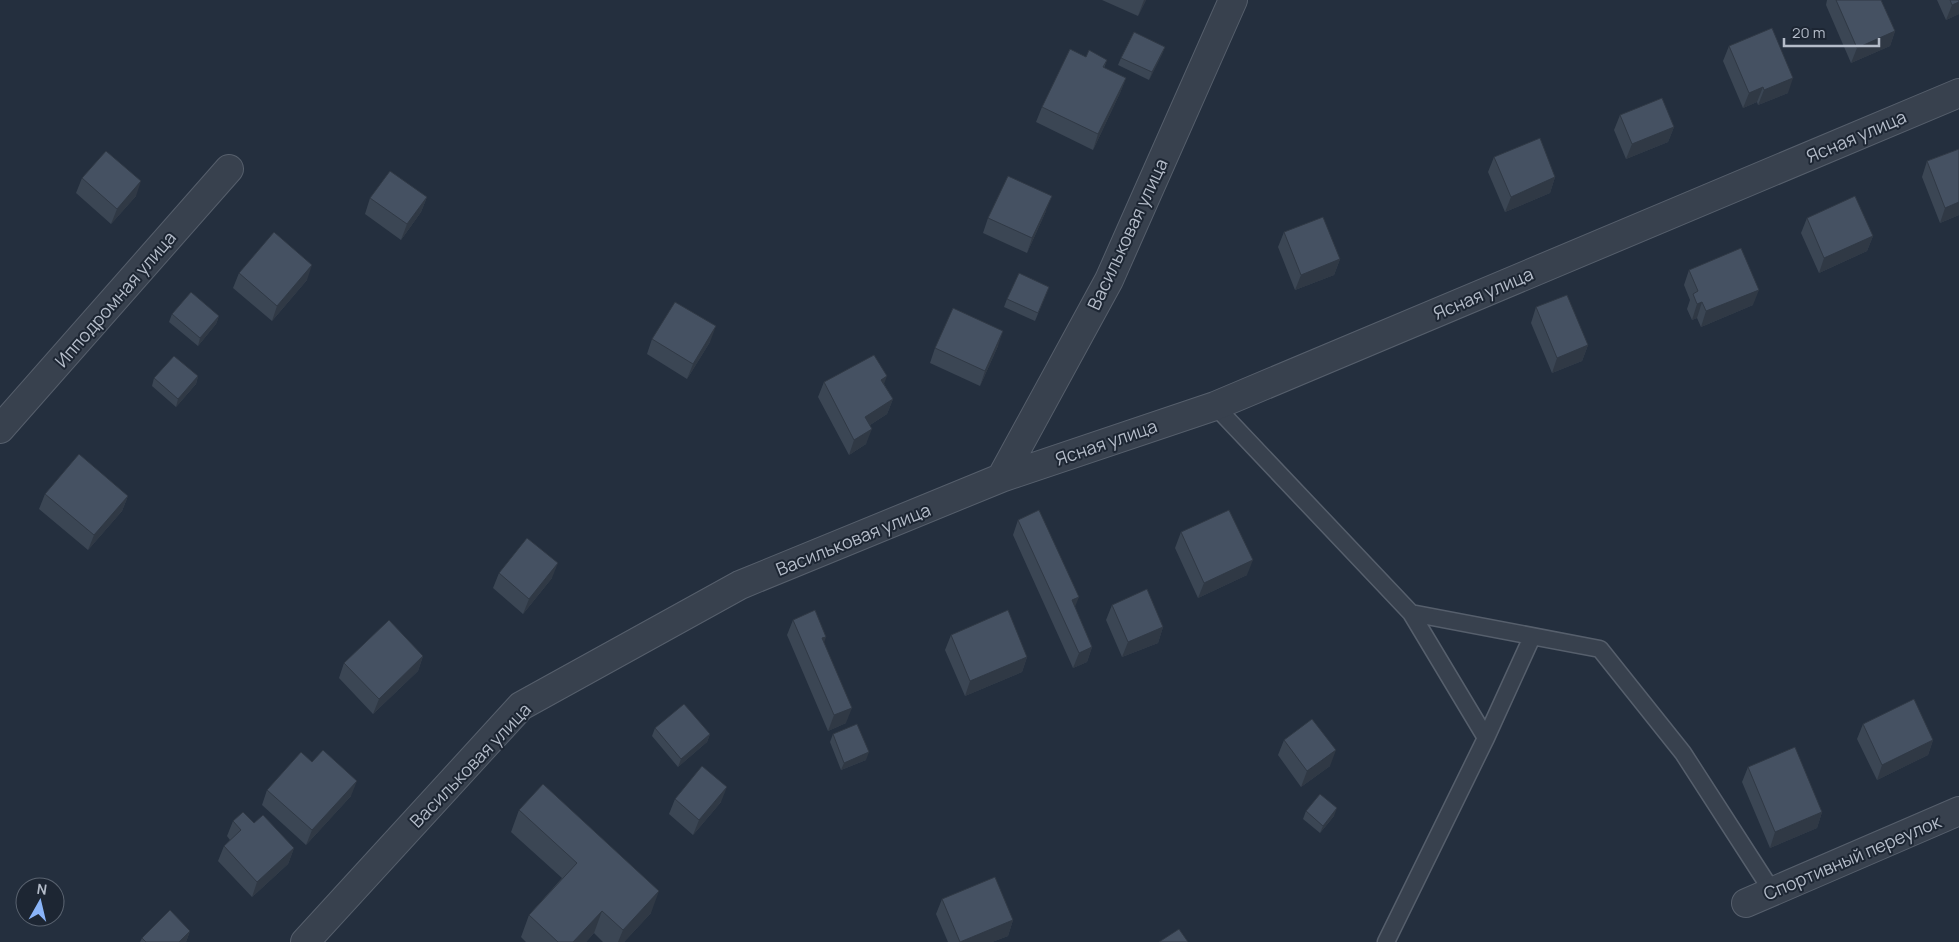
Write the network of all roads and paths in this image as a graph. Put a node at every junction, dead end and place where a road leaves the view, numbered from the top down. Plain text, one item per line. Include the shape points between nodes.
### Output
1 (1233, 0) edge
2 (1959, 93) edge
3 (229, 169) dead end
4 (1215, 406) junction
5 (0, 429) edge
6 (1001, 478) junction
7 (1411, 613) junction
8 (1532, 637) junction
9 (1486, 738) junction
10 (1959, 811) edge
11 (1772, 891) junction
12 (1746, 903) dead end
13 (305, 942) edge
14 (1386, 942) edge

1 - 6 street, Васильковая улица via 1109,280
2 - 4 street, Ясная улица
3 - 5 street, Ипподромная улица
4 - 6 street, Ясная улица
4 - 7 lane
6 - 13 street, Васильковая улица via 740,585 521,706
7 - 8 lane
7 - 9 lane
8 - 9 lane
8 - 11 lane via 1600,650 1682,753
9 - 14 lane
10 - 11 street, Спортивный переулок
11 - 12 street, Спортивный переулок

